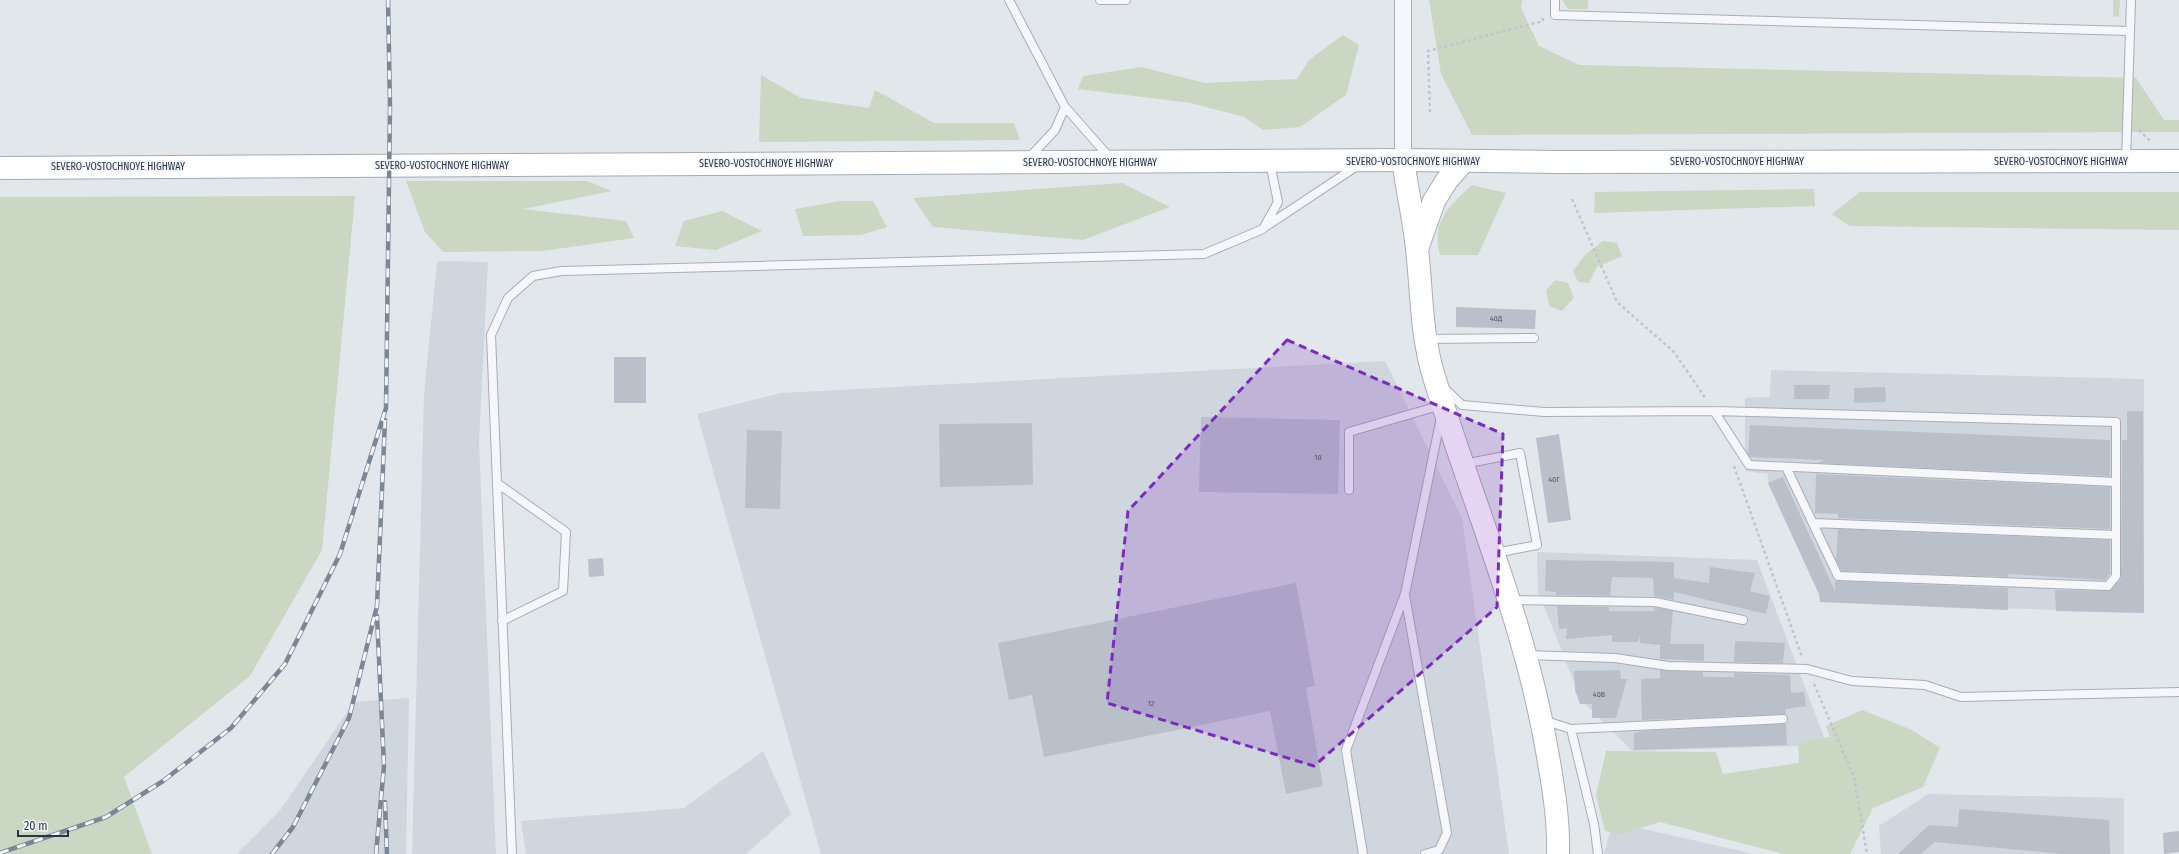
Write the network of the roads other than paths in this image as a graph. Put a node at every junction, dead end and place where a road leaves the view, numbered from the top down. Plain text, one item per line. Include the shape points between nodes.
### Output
1 (1010, 0) edge
2 (1100, 0) edge
3 (1126, 0) edge
4 (1403, 0) edge
5 (1555, 0) edge
6 (2131, 0) edge
7 (2130, 31) junction
8 (1065, 108) junction
9 (1403, 160) junction
10 (2179, 161) edge
11 (1114, 162) junction
12 (1270, 162) junction
13 (1363, 162) junction
14 (1463, 162) junction
15 (2126, 162) junction
16 (1023, 163) junction
17 (0, 168) edge
18 (1263, 229) junction
19 (1417, 249) junction
20 (1534, 338) dead end
21 (1426, 339) junction
22 (1434, 379) junction
23 (1443, 405) junction
24 (1714, 411) junction
25 (1464, 464) junction
26 (1786, 467) junction
27 (2116, 482) junction
28 (497, 483) junction
29 (1349, 490) dead end
30 (1813, 523) junction
31 (2116, 535) junction
32 (1494, 553) junction
33 (1405, 594) junction
34 (1510, 600) junction
35 (1743, 620) dead end
36 (502, 621) junction
37 (1526, 656) junction
38 (2179, 692) edge
39 (1783, 719) dead end
40 (1542, 720) junction
41 (1572, 729) junction
42 (512, 854) edge
43 (1362, 854) edge
44 (1425, 854) edge
45 (1558, 854) edge
46 (1598, 854) edge

1 - 8 lane
2 - 3 lane
4 - 9 street
5 - 7 lane via 1555,15
6 - 7 lane
7 - 15 lane
8 - 11 lane
8 - 16 lane via 1055,130
9 - 13 main road, SEVERO-VOSTOCHNOYE HIGHWAY
9 - 14 main road, SEVERO-VOSTOCHNOYE HIGHWAY
9 - 19 main road
10 - 15 main road, SEVERO-VOSTOCHNOYE HIGHWAY
11 - 12 main road, SEVERO-VOSTOCHNOYE HIGHWAY
11 - 16 main road, SEVERO-VOSTOCHNOYE HIGHWAY
12 - 13 main road, SEVERO-VOSTOCHNOYE HIGHWAY
12 - 18 lane via 1278,202
13 - 18 lane
14 - 15 main road, SEVERO-VOSTOCHNOYE HIGHWAY
14 - 19 main road via 1447,180 1434,201
16 - 17 main road, SEVERO-VOSTOCHNOYE HIGHWAY
18 - 28 lane via 1204,254 562,271 533,276 508,298 491,335
19 - 21 main road via 1420,300
20 - 21 lane
21 - 22 main road
22 - 23 main road
22 - 24 lane via 1462,405 1544,412
23 - 25 main road
23 - 29 lane via 1349,432
23 - 33 lane
24 - 26 lane via 1749,465
24 - 27 lane via 2116,422
25 - 32 main road
25 - 32 lane via 1520,453 1537,545
26 - 27 lane
26 - 30 lane
27 - 31 lane
28 - 36 lane
28 - 36 lane via 566,532 563,591
30 - 31 lane
30 - 31 lane via 1838,576 2108,586 2116,576
32 - 34 main road
33 - 43 lane via 1346,750
33 - 44 lane via 1447,833 1438,850
34 - 35 lane via 1655,602
34 - 37 main road
36 - 42 lane
37 - 38 lane via 1615,658 1668,666 1807,668 1852,681 1925,685 1960,697
37 - 40 main road
39 - 41 lane
40 - 41 lane
40 - 45 main road via 1553,782
41 - 46 lane via 1594,824

